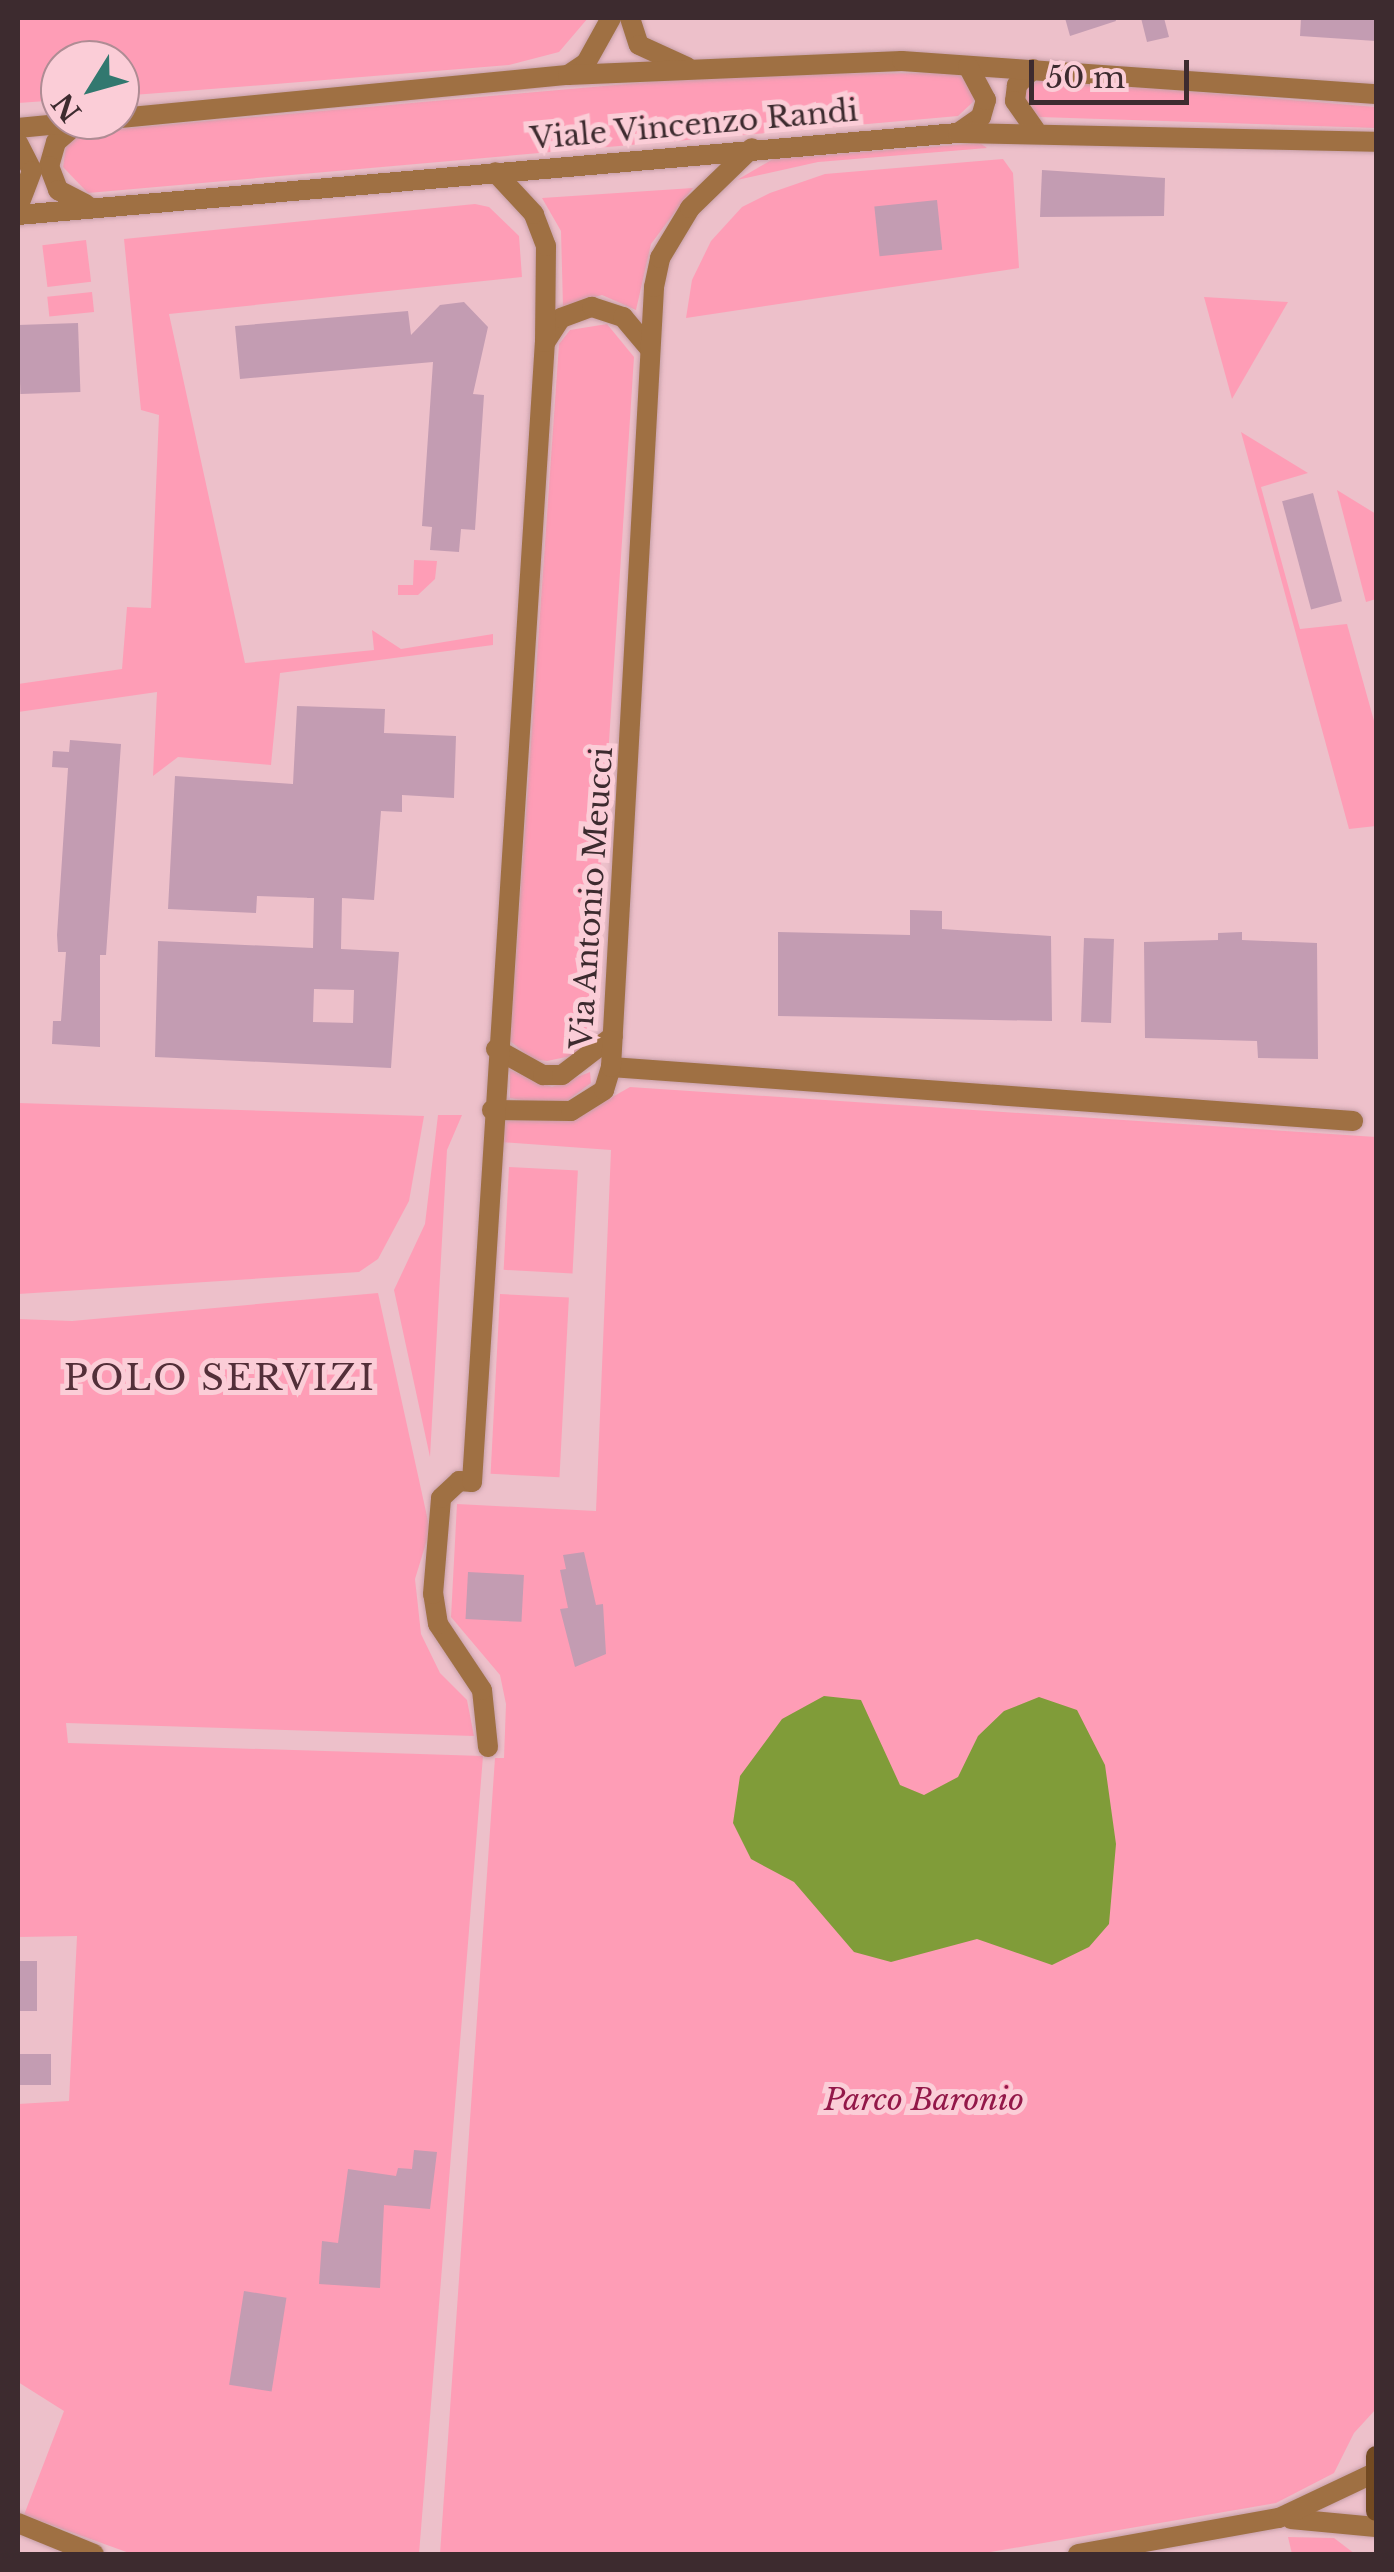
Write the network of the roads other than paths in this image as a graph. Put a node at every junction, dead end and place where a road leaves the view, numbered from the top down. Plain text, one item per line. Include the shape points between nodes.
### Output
1 (611, 18) edge
2 (630, 18) edge
3 (968, 66) junction
4 (688, 67) junction
5 (1033, 69) junction
6 (568, 75) junction
7 (1376, 94) edge
8 (140, 116) edge
9 (1035, 130) junction
10 (958, 134) junction
11 (58, 140) edge
12 (1376, 142) edge
13 (18, 143) edge
14 (752, 148) junction
15 (495, 172) junction
16 (90, 205) junction
17 (18, 207) edge
18 (18, 215) edge
19 (545, 342) junction
20 (649, 348) junction
21 (613, 1036) junction
22 (496, 1048) junction
23 (611, 1067) junction
24 (492, 1110) junction
25 (1354, 1121) dead end
26 (488, 1747) dead end
27 (1374, 2465) edge
28 (1376, 2512) edge
29 (1279, 2518) junction
30 (18, 2523) edge
31 (1376, 2528) edge
32 (94, 2554) edge
33 (1078, 2554) edge

1 - 6 street via 586,63
2 - 4 street via 639,44
3 - 4 street, Viale Vincenzo Randi
3 - 5 street, Viale Vincenzo Randi
3 - 10 street via 986,100 980,117
4 - 6 street, Viale Vincenzo Randi
5 - 7 street, Viale Vincenzo Randi
5 - 9 street via 1017,85 1015,102
6 - 8 street, Viale Vincenzo Randi
9 - 10 street, Viale Vincenzo Randi
9 - 12 street, Viale Vincenzo Randi
10 - 14 street, Viale Vincenzo Randi
11 - 16 street via 49,166 58,190
13 - 17 street via 32,171
14 - 15 street, Viale Vincenzo Randi
14 - 20 street, Via Antonio Meucci via 690,208 660,258
15 - 16 street, Viale Vincenzo Randi
15 - 19 street via 534,214 546,246
16 - 18 street, Viale Vincenzo Randi
19 - 20 street via 561,318 592,306 623,317
19 - 22 street
20 - 21 street, Via Antonio Meucci
21 - 22 street via 562,1074 524,1067
21 - 23 street, Via Antonio Meucci
22 - 24 street
23 - 24 street, Via Antonio Meucci via 604,1090 571,1111
23 - 25 street
24 - 26 street via 472,1482 459,1482 441,1498 433,1594 438,1624 482,1690
27 - 28 main road
27 - 29 street
29 - 31 street
29 - 33 street
30 - 32 street

